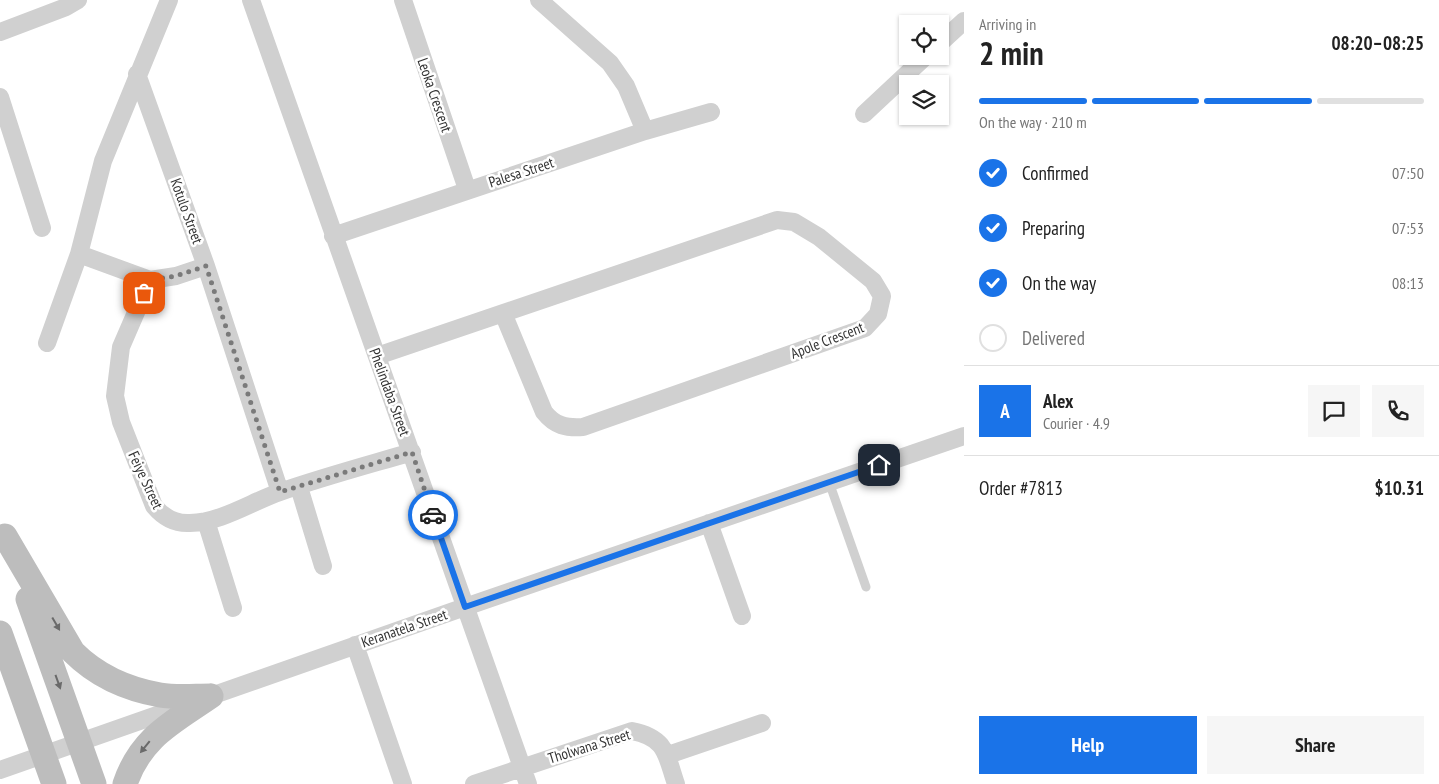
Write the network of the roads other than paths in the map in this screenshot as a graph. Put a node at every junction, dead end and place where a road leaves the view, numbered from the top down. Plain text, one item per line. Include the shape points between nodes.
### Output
1 (78, 0) edge
2 (168, 0) edge
3 (251, 0) edge
4 (403, 0) edge
5 (538, 0) edge
6 (964, 21) edge
7 (0, 32) edge
8 (949, 35) edge
9 (916, 65) edge
10 (137, 74) junction
11 (0, 97) edge
12 (711, 112) dead end
13 (864, 114) dead end
14 (645, 131) junction
15 (468, 189) junction
16 (42, 228) dead end
17 (333, 236) junction
18 (79, 254) junction
19 (206, 266) junction
20 (150, 280) junction
21 (504, 313) junction
22 (47, 343) dead end
23 (377, 356) junction
24 (964, 436) edge
25 (412, 452) junction
26 (829, 482) junction
27 (298, 487) junction
28 (280, 492) junction
29 (206, 521) junction
30 (709, 523) junction
31 (3, 528) edge
32 (323, 566) dead end
33 (866, 587) dead end
34 (465, 607) junction
35 (233, 608) dead end
36 (742, 616) dead end
37 (0, 633) edge
38 (355, 645) junction
39 (211, 696) junction
40 (762, 723) dead end
41 (79, 741) junction
42 (44, 754) junction
43 (668, 756) junction
44 (522, 767) junction
45 (0, 770) edge
46 (54, 784) edge
47 (94, 784) edge
48 (125, 784) edge
49 (403, 784) edge
50 (474, 784) edge
51 (528, 784) edge
52 (676, 784) edge

1 - 7 street
2 - 10 street
3 - 17 street, Phelindaba Street
4 - 15 street, Leoka Crescent
5 - 14 street via 610,62 626,86
6 - 8 street
9 - 13 street
10 - 18 street via 102,161
10 - 19 street, Kotulo Street
11 - 16 street
12 - 14 street, Palesa Street
14 - 15 street, Palesa Street
15 - 17 street, Palesa Street
17 - 23 street, Phelindaba Street
18 - 20 street
18 - 22 street
19 - 20 street
19 - 28 street, Kotulo Street
20 - 29 street, Feiye Street via 121,347 116,408 154,506 177,523
21 - 21 street, Apole Crescent via 777,220 794,222 819,237 873,281 882,296 878,314 865,328 583,427 569,428 558,425 544,412
21 - 23 street
23 - 25 street, Phelindaba Street
24 - 26 street, Keranatela Street
25 - 27 street, Feiye Street
25 - 34 street, Phelindaba Street
26 - 30 street, Keranatela Street
26 - 33 lane
27 - 28 street, Feiye Street
27 - 32 street
28 - 29 street, Feiye Street
29 - 35 street
30 - 34 street, Keranatela Street
30 - 36 street
31 -> 39 main road via 73,652 87,666 132,688 161,695
31 -> 41 main road
34 - 38 street, Keranatela Street
34 - 44 street, Phelindaba Street
37 - 42 main road
38 - 39 street, Keranatela Street
38 - 49 street
39 - 41 street, Keranatela Street
39 -> 48 main road via 156,734 130,768
40 - 43 street
41 - 42 street, Keranatela Street
41 - 47 main road
42 - 45 street, Keranatela Street
42 - 46 main road
43 - 44 street, Tholwana Street via 660,744 645,734 632,731
43 - 52 street, Tholwana Street
44 - 50 street, Tholwana Street
44 - 51 street, Phelindaba Street

